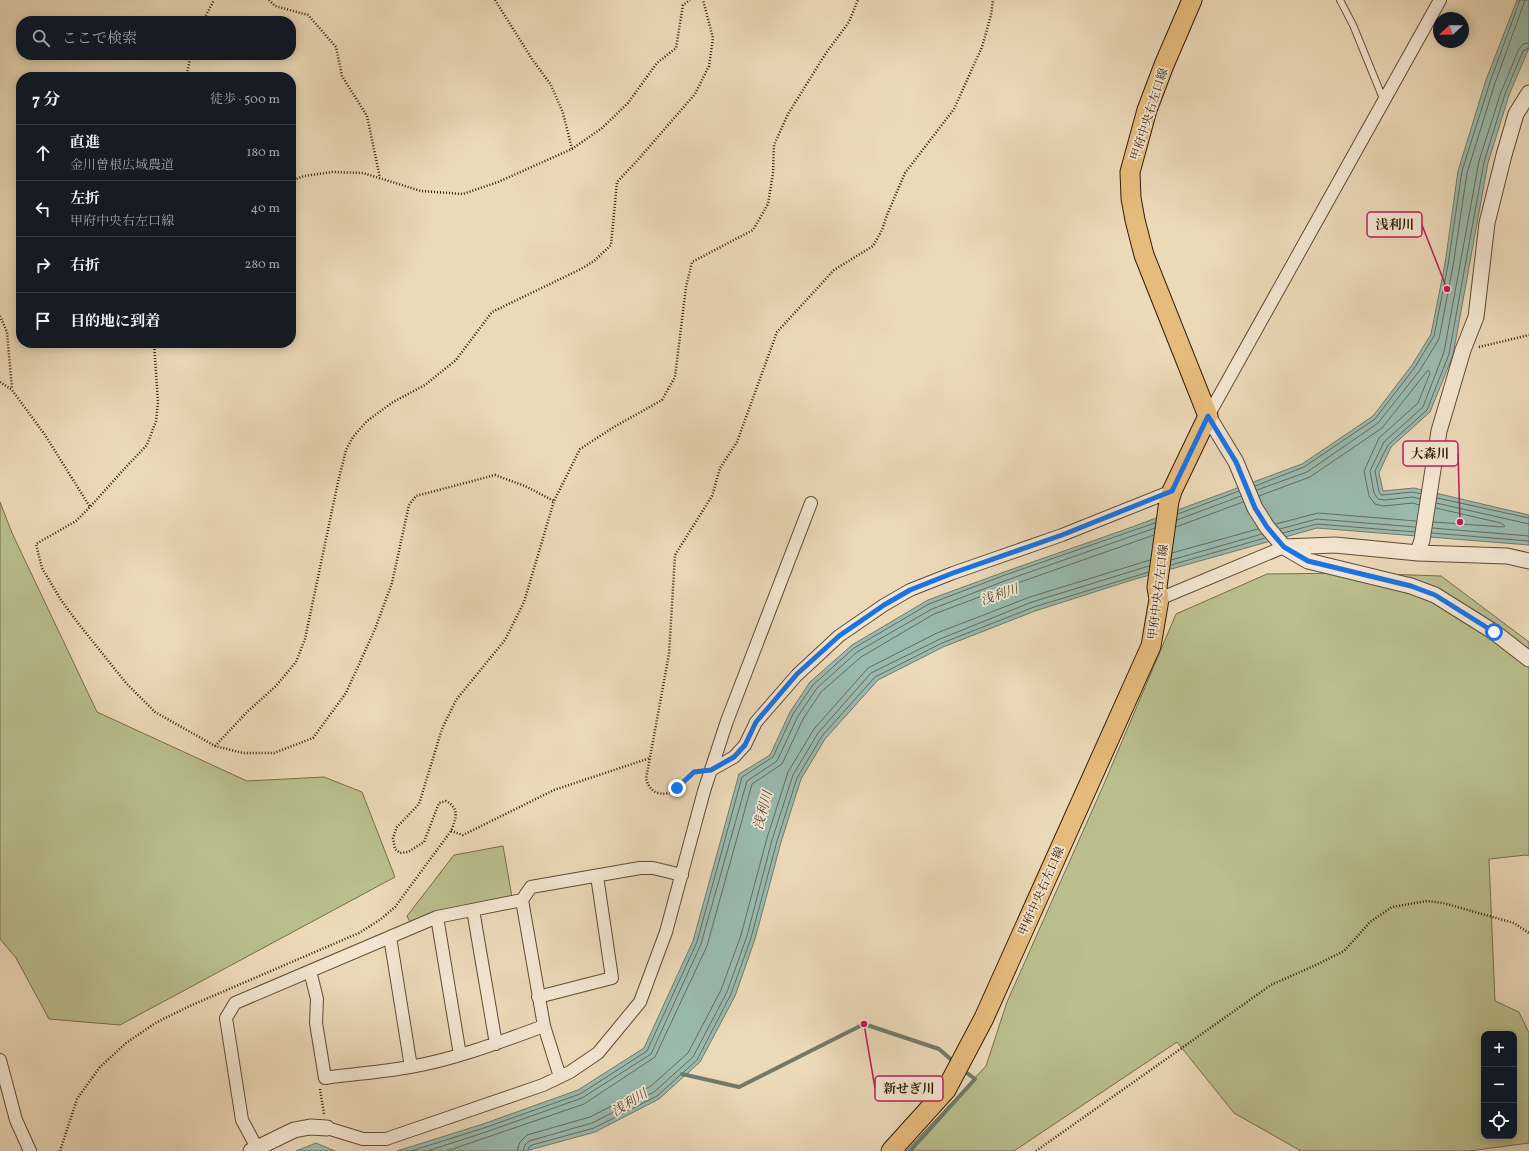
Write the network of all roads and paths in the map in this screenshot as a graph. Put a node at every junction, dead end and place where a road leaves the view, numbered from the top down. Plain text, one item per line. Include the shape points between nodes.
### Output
1 (214, 0) edge
2 (269, 0) edge
3 (495, 0) edge
4 (690, 0) edge
5 (703, 0) edge
6 (858, 0) edge
7 (993, 0) edge
8 (1192, 0) edge
9 (1340, 0) edge
10 (1440, 0) edge
11 (206, 16) edge
12 (190, 60) edge
13 (187, 72) edge
14 (1529, 93) edge
15 (1384, 103) junction
16 (572, 149) junction
17 (296, 178) edge
18 (380, 178) junction
19 (0, 316) edge
20 (1529, 335) edge
21 (154, 348) edge
22 (1463, 350) junction
23 (0, 382) edge
24 (12, 390) junction
25 (1208, 416) junction
26 (1171, 496) junction
27 (554, 501) junction
28 (811, 503) dead end
29 (90, 507) junction
30 (1335, 545) junction
31 (1284, 547) junction
32 (1418, 552) junction
33 (1529, 561) edge
34 (1330, 567) junction
35 (1158, 593) junction
36 (1529, 659) edge
37 (215, 746) junction
38 (651, 758) junction
39 (711, 770) junction
40 (451, 831) junction
41 (682, 875) junction
42 (597, 876) junction
43 (522, 900) junction
44 (473, 910) junction
45 (437, 917) junction
46 (1529, 933) edge
47 (390, 937) junction
48 (310, 971) junction
49 (538, 997) junction
50 (544, 1026) junction
51 (496, 1044) junction
52 (460, 1055) junction
53 (0, 1060) edge
54 (411, 1067) junction
55 (560, 1077) junction
56 (325, 1078) junction
57 (327, 1128) junction
58 (254, 1150) edge
59 (30, 1151) edge
60 (60, 1151) edge
61 (891, 1151) edge
62 (1036, 1151) edge

1 - 11 path
2 - 18 path via 276,6 308,15 336,47 342,76 367,116
3 - 16 path via 551,85 563,113
4 - 16 path via 683,5 676,48 657,63 628,103 602,128
5 - 37 path via 713,38 709,66 695,94 617,182 611,245 581,269 492,312 456,360 425,385 393,402 367,421 353,438 346,450 305,639 296,662 275,687
6 - 27 path via 849,22 826,53 788,114 774,145 768,204 753,230 692,262 686,287 675,377 662,400 580,449
7 - 38 path via 982,47 954,109 906,173 873,246 834,270 777,332 737,442 720,468 712,496 675,555 669,654
8 - 25 main road, 甲府中央右左口線 via 1148,110 1130,172 1131,198 1144,255
9 - 15 lane via 1353,25
10 - 15 street
12 - 13 path
14 - 22 street via 1516,114 1504,155 1487,222 1476,317
15 - 25 street
16 - 18 path via 498,182 463,194 421,191
17 - 18 path via 332,172 363,173
19 - 24 path via 7,332
20 - 22 path
21 - 29 path via 158,402 156,421 147,445
22 - 32 street via 1439,431
23 - 24 path
24 - 29 path via 46,435
25 - 26 main road, 甲府中央右左口線
25 - 31 street via 1236,462 1255,508
26 - 35 main road, 甲府中央右左口線
26 - 39 street via 953,573 910,590 884,605 839,636 797,674 756,722 745,745 734,757
27 - 37 path via 525,486 495,475 416,496 409,505 392,583 375,629 346,693 313,738 274,753 243,753
27 - 40 path via 524,602 505,640 456,700 442,730 418,804 397,827 393,838 395,849 400,853 408,852 424,842 439,803 446,801 452,804 456,811
28 - 39 street via 727,721
29 - 37 path via 76,521 36,544 42,568 61,600 126,683 155,712
30 - 31 street
30 - 32 street
30 - 34 street
31 - 34 street via 1308,561
31 - 35 street
32 - 33 street via 1508,556
34 - 36 street via 1411,586 1435,595 1494,632
35 - 61 main road, 甲府中央右左口線 via 1151,646 984,1018 946,1090
38 - 39 path via 646,779 654,792 663,794 677,788 694,772
38 - 40 path via 554,790 463,836
39 - 41 street
40 - 60 path via 395,907 381,919 359,933 157,1022 126,1043 100,1067 77,1099
41 - 42 street via 653,868 640,868
41 - 55 street via 666,932 640,1002 598,1053
42 - 43 street via 531,887
42 - 49 street via 612,978
43 - 44 street
43 - 49 street
44 - 45 street
44 - 51 street
45 - 47 street
45 - 52 street
46 - 62 path via 1514,923 1443,903 1427,901 1392,907 1370,922 1344,951 1271,985
47 - 48 street
47 - 54 street
48 - 56 street via 317,999 316,1023
48 - 58 street via 235,1003 226,1018 242,1120
49 - 50 street
50 - 51 street
50 - 55 street
51 - 52 street
52 - 54 street
53 - 59 street via 16,1120
54 - 56 street
55 - 57 street via 386,1139 363,1139
56 - 57 path via 319,1082
57 - 58 street via 310,1127 294,1130

